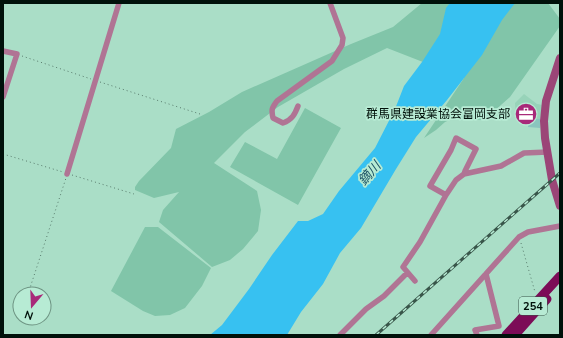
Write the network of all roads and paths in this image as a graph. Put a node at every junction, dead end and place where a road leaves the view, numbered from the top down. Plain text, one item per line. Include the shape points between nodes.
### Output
1 (119, 3) edge
2 (330, 3) edge
3 (3, 51) edge
4 (16, 54) junction
5 (560, 58) edge
6 (95, 80) junction
7 (3, 96) edge
8 (298, 106) dead end
9 (200, 114) dead end
10 (548, 152) junction
11 (3, 154) edge
12 (67, 174) junction
13 (464, 174) junction
14 (134, 194) dead end
15 (446, 195) junction
16 (560, 206) edge
17 (560, 226) edge
18 (519, 237) junction
19 (407, 273) junction
20 (486, 274) junction
21 (560, 276) edge
22 (415, 281) dead end
23 (560, 285) edge
24 (31, 286) edge
25 (538, 300) junction
26 (340, 335) edge
27 (431, 335) edge
28 (477, 335) edge
29 (506, 335) edge
30 (515, 335) edge

1 - 6 street
2 - 8 street via 342,44 332,61 277,101 272,108 273,118 283,123 288,121
3 - 4 street
4 - 6 path
4 - 7 street
5 - 10 main road via 546,101 544,122
6 - 9 path
6 - 12 street
10 - 13 street via 524,153 501,166
10 - 16 main road via 552,180
11 - 12 path
12 - 14 path
12 - 24 path
13 - 15 street via 456,180
13 - 15 street via 476,149 456,138 430,186
15 - 19 street via 403,267
17 - 18 street via 528,232
18 - 20 street
18 - 25 path
19 - 22 street
19 - 26 street
20 - 27 street
20 - 28 street via 499,326 475,330
21 - 25 highway, 254
23 - 30 highway, 254
25 - 29 highway, 254

